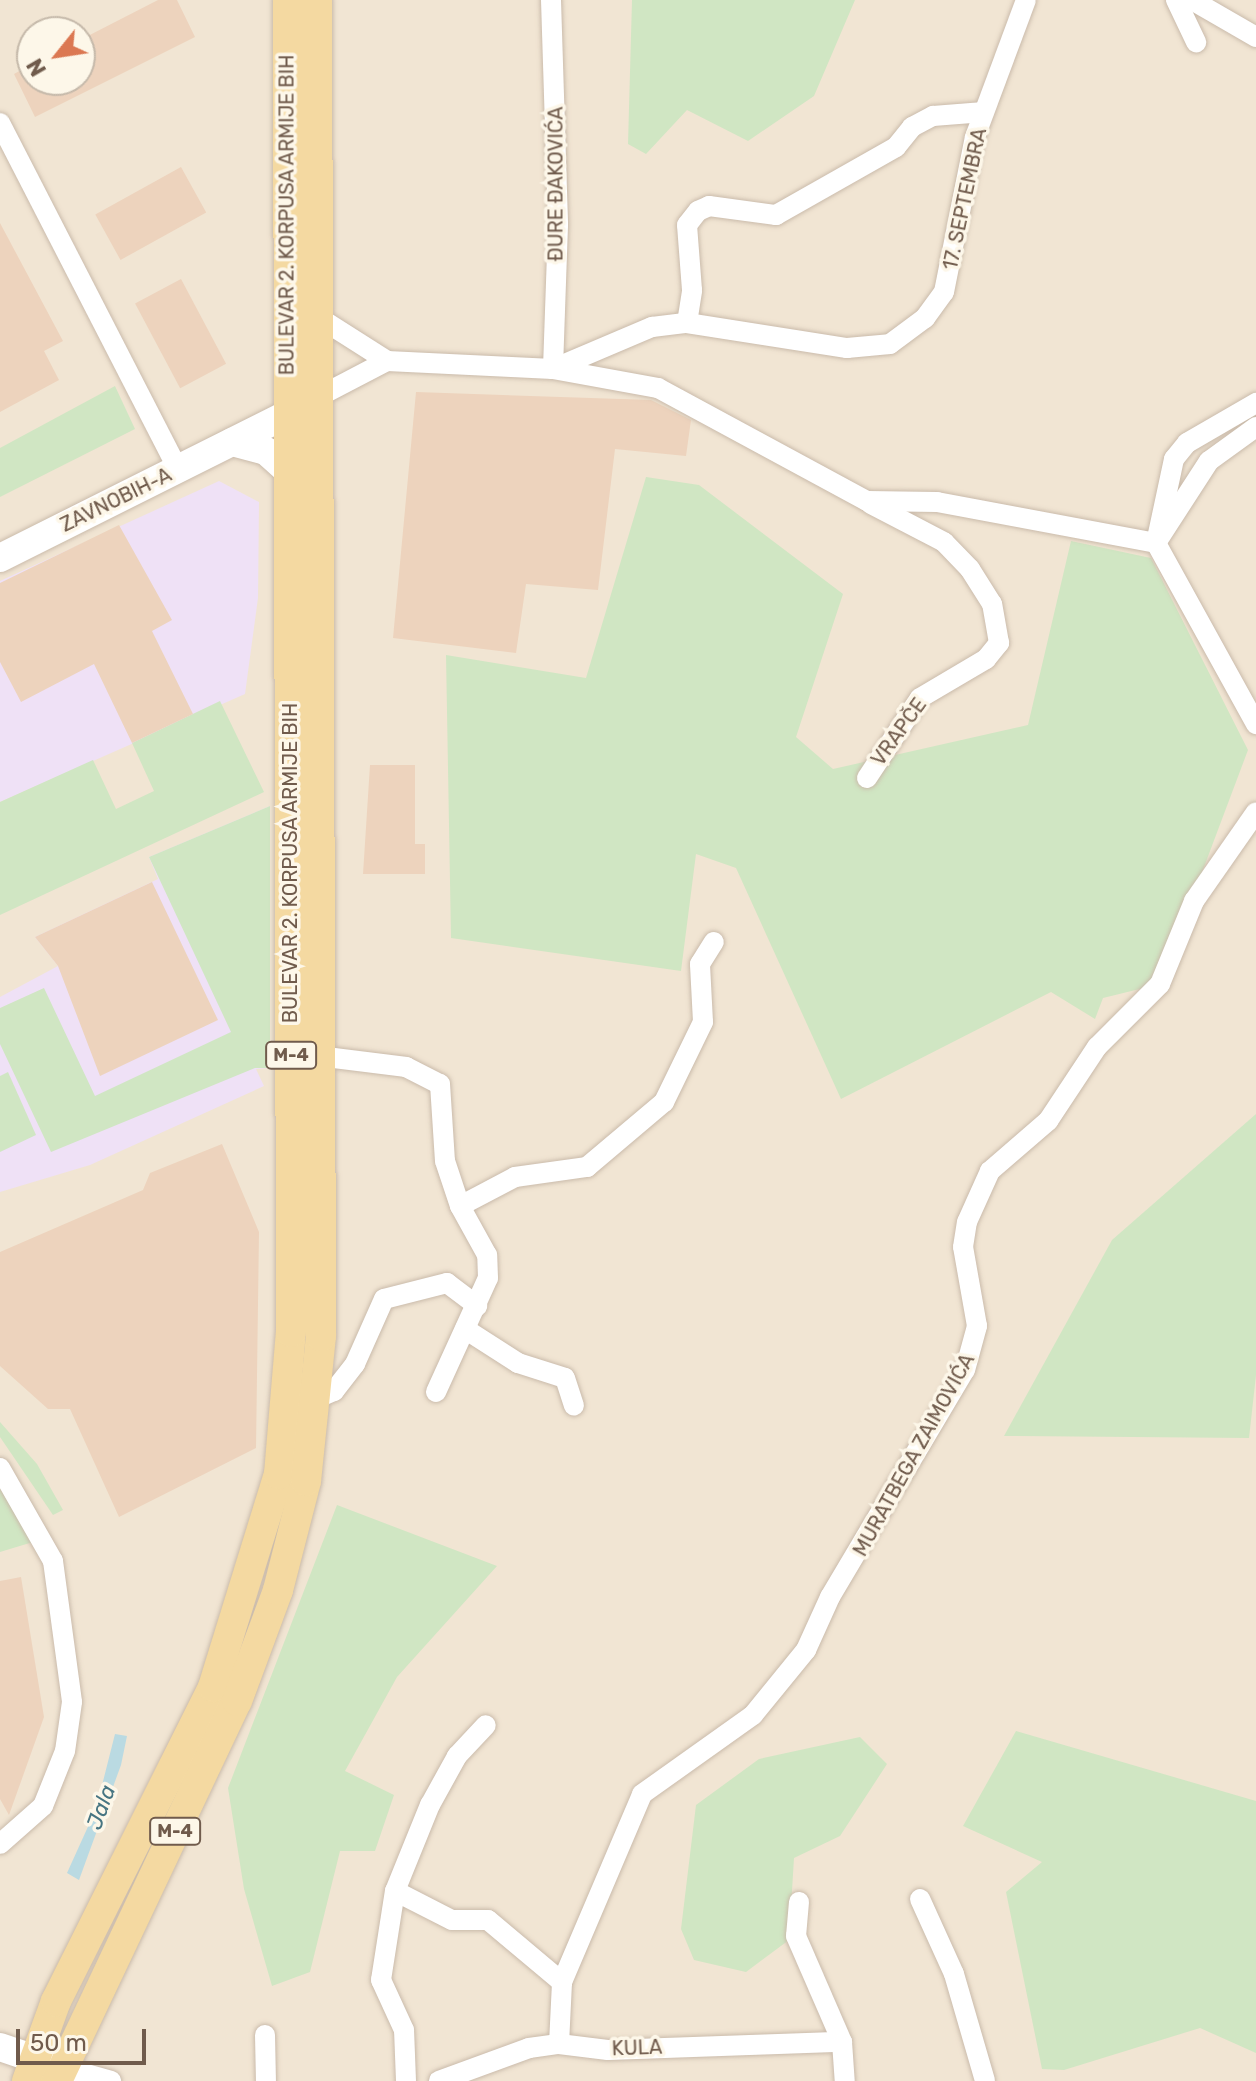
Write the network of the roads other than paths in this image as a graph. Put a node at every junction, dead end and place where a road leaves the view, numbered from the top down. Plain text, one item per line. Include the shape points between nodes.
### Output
1 (288, 0) edge
2 (317, 0) edge
3 (551, 0) edge
4 (1026, 0) edge
5 (1176, 0) edge
6 (1192, 0) edge
7 (1256, 37) edge
8 (1196, 42) dead end
9 (984, 112) junction
10 (0, 123) edge
11 (318, 317) junction
12 (687, 323) junction
13 (387, 361) junction
14 (553, 369) junction
15 (318, 397) junction
16 (1256, 403) edge
17 (285, 416) junction
18 (1256, 427) edge
19 (232, 442) junction
20 (178, 469) junction
21 (286, 469) junction
22 (867, 501) junction
23 (1156, 543) junction
24 (0, 558) edge
25 (1256, 724) edge
26 (867, 778) dead end
27 (1256, 812) edge
28 (714, 942) dead end
29 (318, 1056) junction
30 (460, 1206) junction
31 (477, 1306) junction
32 (465, 1329) junction
33 (436, 1392) dead end
34 (315, 1399) junction
35 (574, 1406) dead end
36 (0, 1468) edge
37 (486, 1725) dead end
38 (0, 1844) edge
39 (395, 1891) junction
40 (920, 1899) dead end
41 (799, 1902) dead end
42 (562, 1982) junction
43 (265, 2035) dead end
44 (842, 2042) junction
45 (559, 2044) junction
46 (0, 2047) edge
47 (0, 2062) edge
48 (50, 2074) edge
49 (481, 2074) edge
50 (110, 2081) edge
51 (266, 2081) edge
52 (406, 2081) edge
53 (439, 2081) edge
54 (845, 2081) edge
55 (985, 2081) edge

1 - 17 main road, BULEVAR 2. KORPUSA ARMIJE BIH / M-4
2 - 11 main road, BULEVAR 2. KORPUSA ARMIJE BIH / M-4
3 - 14 street, ĐURE ĐAKOVIĆA via 558,225
4 - 9 street, 17. SEPTEMBRA
5 - 8 street
6 - 7 street
9 - 12 street, 17. SEPTEMBRA via 933,116 912,127 896,147 776,215 709,206 698,211 687,225 692,290
9 - 12 street, 17. SEPTEMBRA via 944,292 925,318 890,344 847,348
10 - 20 street
11 - 13 street
11 - 15 main road, BULEVAR 2. KORPUSA ARMIJE BIH / M-4
12 - 14 street, 17. SEPTEMBRA via 652,327
13 - 14 street, 17. SEPTEMBRA
13 - 15 street
14 - 22 street, VRAPČE via 658,388
15 - 17 street
15 - 29 main road, BULEVAR 2. KORPUSA ARMIJE BIH / M-4
16 - 23 street via 1187,443 1174,459
17 - 19 street
17 - 21 main road, BULEVAR 2. KORPUSA ARMIJE BIH / M-4
18 - 23 street via 1209,461
19 - 20 street, ZAVNOBIH-A
19 - 21 street via 266,451
20 - 24 street, ZAVNOBIH-A
21 - 48 main road, BULEVAR 2. KORPUSA ARMIJE BIH / M-4 via 291,1332 279,1474 213,1687 56,2001
22 - 23 street, VRAPČE via 937,502
22 - 26 street, VRAPČE via 944,542 970,569 992,604 999,643 986,659 920,698
23 - 25 street
27 - 42 street, MURATBEGA ZAIMOVIĆA via 1194,901 1160,984 1097,1047 1048,1121 990,1171 967,1222 963,1247 977,1326 965,1370 830,1597 806,1650 753,1715 642,1794
28 - 30 street via 700,964 703,1022 664,1102 634,1122 587,1167 515,1177
29 - 30 street via 406,1067 440,1084 445,1161
29 - 34 main road, BULEVAR 2. KORPUSA ARMIJE BIH / M-4 via 321,1336
30 - 31 street via 487,1255 488,1278
31 - 32 street
31 - 34 street via 447,1283 384,1299 355,1364 334,1391
32 - 33 street
32 - 35 street via 518,1363 565,1378
34 - 48 main road, BULEVAR 2. KORPUSA ARMIJE BIH / M-4 via 306,1481 278,1590 237,1701
36 - 38 street via 53,1561 72,1702 65,1751 43,1806
37 - 39 street via 457,1756 430,1805
39 - 42 street via 452,1920 488,1920
39 - 52 street via 381,1980 404,2030
40 - 55 street via 954,1974
41 - 44 street via 796,1936
42 - 45 street, MURATBEGA ZAIMOVIĆA
43 - 51 street
44 - 45 street, KULA via 608,2050
44 - 54 street
45 - 49 street, KULA
46 - 48 street
47 - 48 street
48 - 50 street
49 - 53 street, KULA

